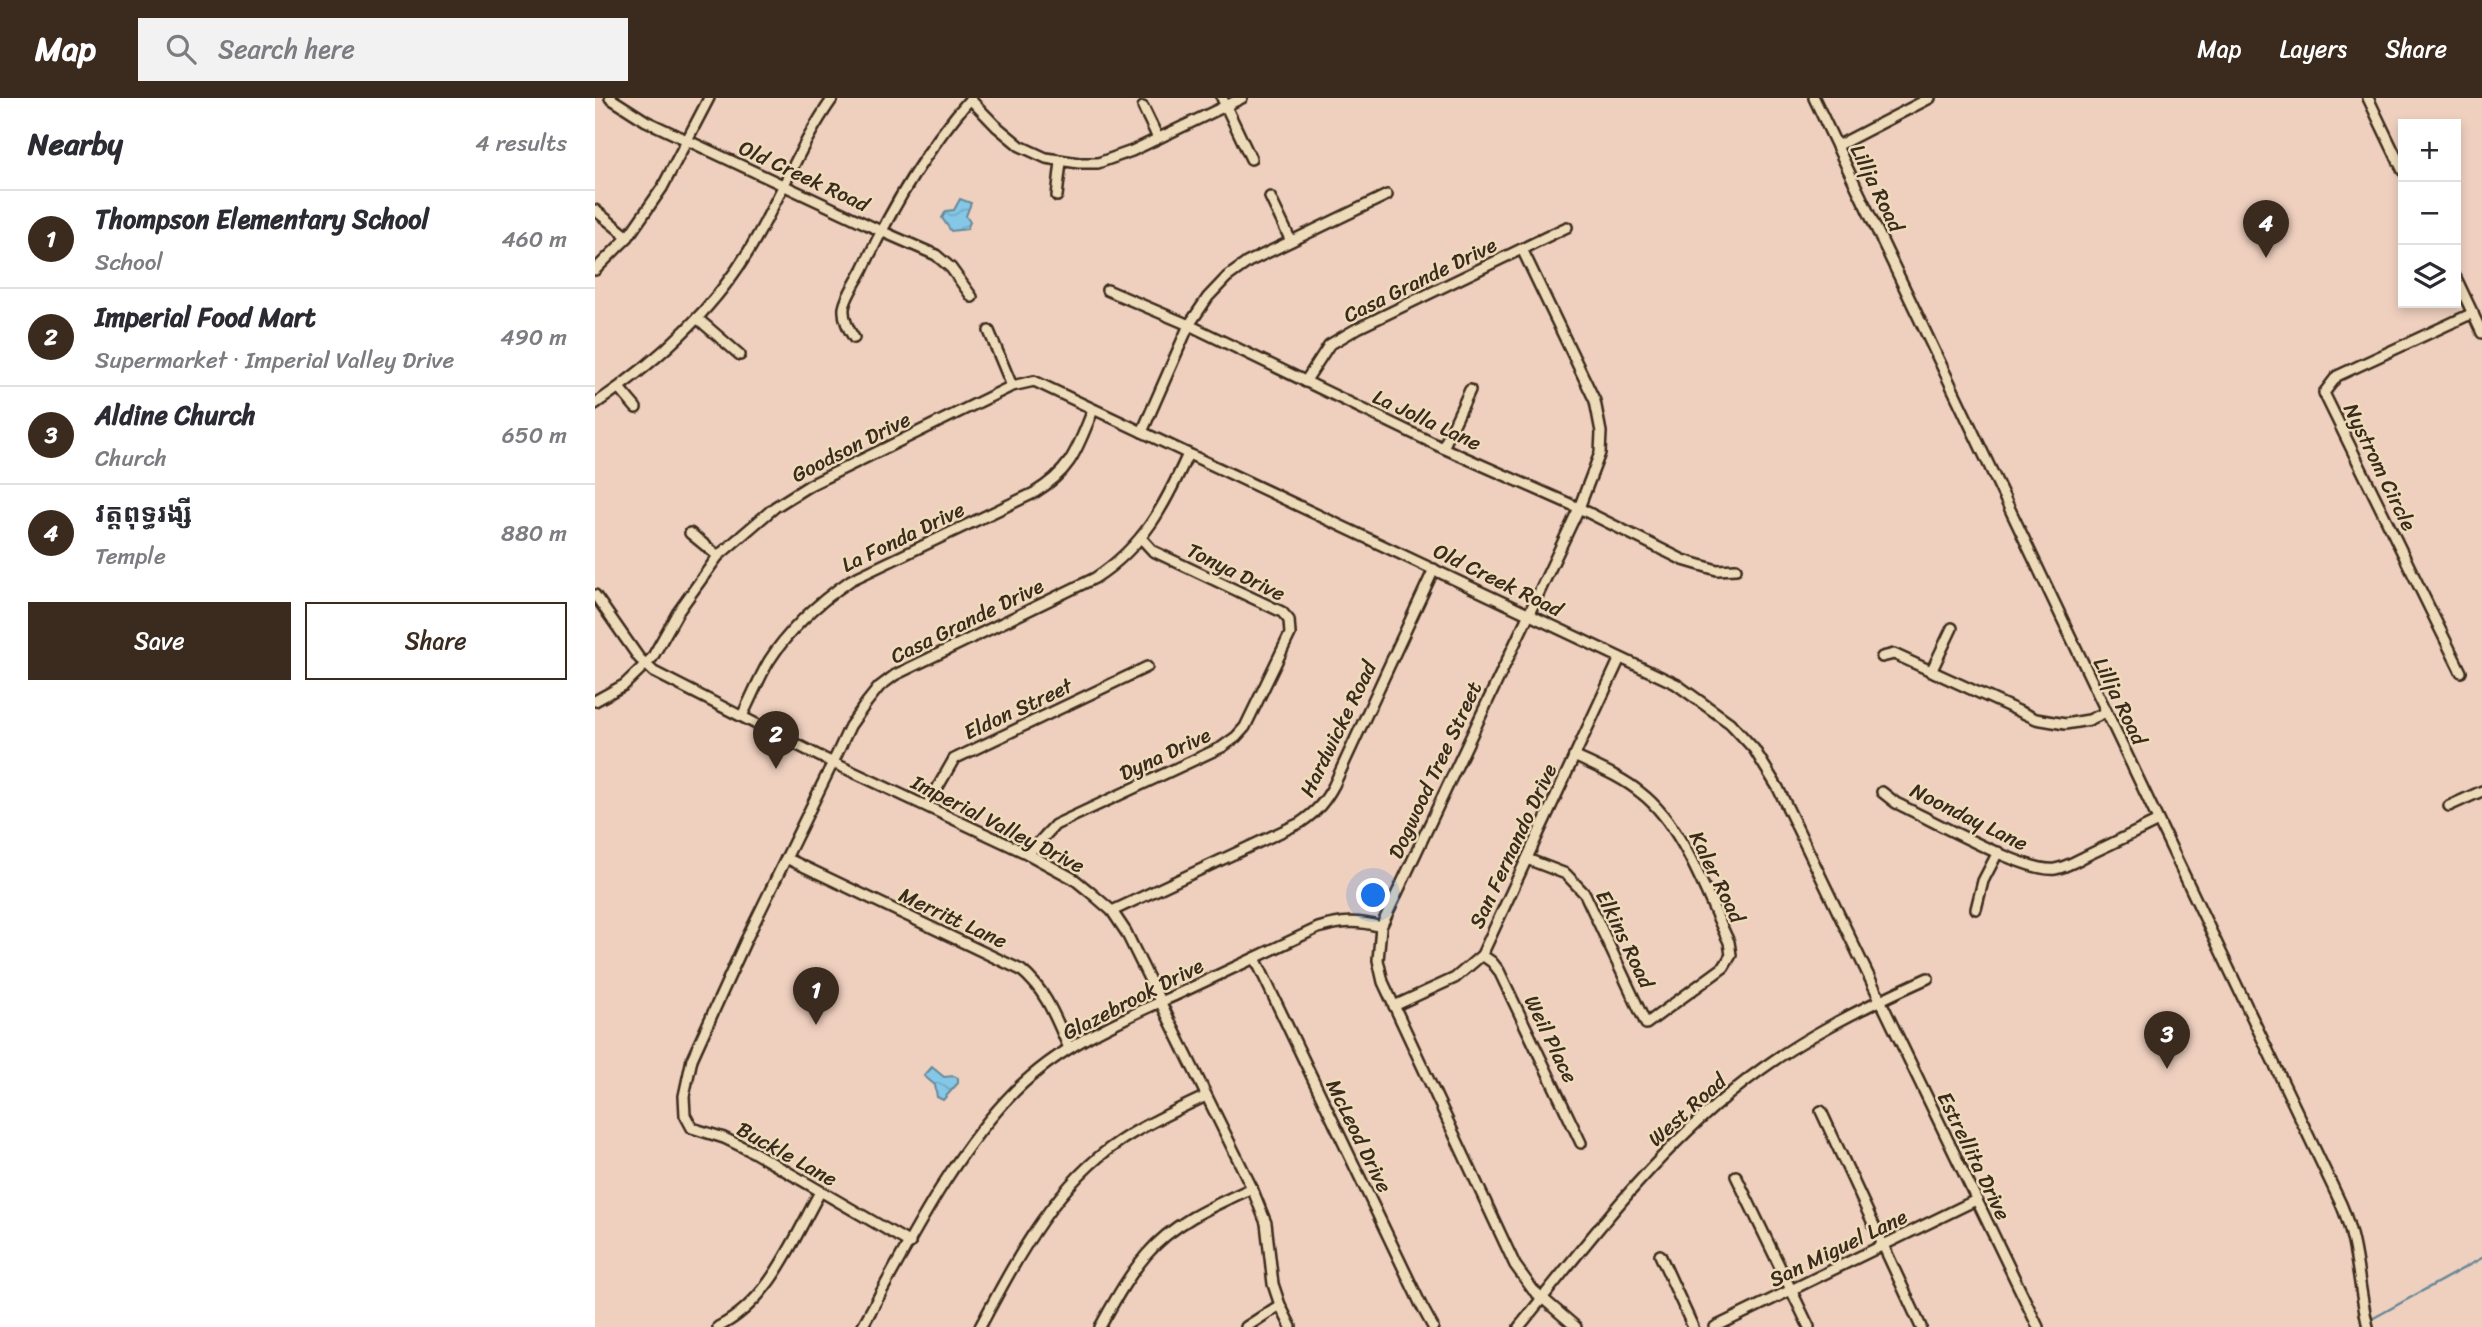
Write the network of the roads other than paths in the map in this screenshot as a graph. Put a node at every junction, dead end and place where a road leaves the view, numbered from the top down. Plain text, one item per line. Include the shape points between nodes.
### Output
1 (610, 98) edge
2 (709, 98) edge
3 (833, 98) edge
4 (1242, 98) edge
5 (1814, 98) edge
6 (1930, 98) edge
7 (2368, 98) edge
8 (971, 99) edge
9 (1224, 102) edge
10 (1143, 107) dead end
11 (1158, 138) junction
12 (686, 140) junction
13 (1837, 146) junction
14 (1251, 159) dead end
15 (2398, 161) edge
16 (1061, 162) junction
17 (782, 186) junction
18 (1057, 195) dead end
19 (1387, 195) dead end
20 (1270, 197) dead end
21 (595, 210) edge
22 (1567, 227) dead end
23 (881, 231) junction
24 (628, 237) junction
25 (1291, 240) junction
26 (1522, 249) junction
27 (595, 270) edge
28 (2461, 288) edge
29 (1107, 290) dead end
30 (972, 297) dead end
31 (2473, 313) junction
32 (697, 317) junction
33 (1189, 326) junction
34 (989, 331) dead end
35 (2482, 333) edge
36 (854, 338) dead end
37 (740, 355) dead end
38 (1305, 383) junction
39 (1012, 386) junction
40 (619, 388) junction
41 (1470, 390) dead end
42 (595, 404) edge
43 (636, 408) dead end
44 (1093, 410) junction
45 (1142, 432) junction
46 (1443, 448) junction
47 (1188, 454) junction
48 (1579, 508) junction
49 (690, 533) dead end
50 (1142, 539) junction
51 (718, 556) junction
52 (1434, 569) junction
53 (1736, 569) dead end
54 (595, 595) edge
55 (1528, 614) junction
56 (1952, 628) dead end
57 (1283, 650) joint
58 (1882, 657) dead end
59 (1620, 658) junction
60 (645, 665) junction
61 (1147, 667) dead end
62 (1931, 672) junction
63 (2461, 672) dead end
64 (595, 701) edge
65 (2106, 712) junction
66 (742, 716) junction
67 (1574, 756) junction
68 (833, 762) junction
69 (1882, 792) dead end
70 (2482, 792) edge
71 (927, 806) junction
72 (2449, 806) dead end
73 (2158, 821) junction
74 (1997, 852) junction
75 (1028, 854) junction
76 (786, 858) junction
77 (1527, 859) junction
78 (1976, 909) dead end
79 (1112, 911) junction
80 (1381, 927) junction
81 (1482, 955) junction
82 (1255, 958) junction
83 (1928, 978) dead end
84 (1879, 1000) junction
85 (1161, 1002) junction
86 (1394, 1006) junction
87 (1646, 1024) joint
88 (1069, 1048) junction
89 (688, 1076) joint
90 (1206, 1096) junction
91 (1821, 1111) dead end
92 (1581, 1143) dead end
93 (1736, 1177) dead end
94 (1252, 1188) junction
95 (820, 1192) junction
96 (1976, 1200) junction
97 (910, 1243) junction
98 (1883, 1246) junction
99 (1660, 1255) dead end
100 (1790, 1290) junction
101 (1543, 1298) junction
102 (1280, 1306) junction
103 (731, 1324) edge
104 (718, 1327) edge
105 (862, 1327) edge
106 (980, 1327) edge
107 (1100, 1327) edge
108 (1246, 1327) edge
109 (1291, 1327) edge
110 (1433, 1327) edge
111 (1519, 1327) edge
112 (1576, 1327) edge
113 (1693, 1327) edge
114 (1715, 1327) edge
115 (1809, 1327) edge
116 (1921, 1327) edge
117 (2038, 1327) edge
118 (2368, 1327) edge

1 - 12 street, Old Creek Road
2 - 12 street
3 - 17 street
4 - 9 street
5 - 13 street, Lillja Road
6 - 13 street
7 - 15 street
8 - 16 street via 1020,146
8 - 23 street via 926,153
9 - 11 street
9 - 14 street
10 - 11 street
11 - 16 street via 1098,163
12 - 17 street, Old Creek Road
12 - 24 street via 662,188
13 - 65 street, Lillja Road
16 - 18 street
17 - 23 street, Old Creek Road
17 - 32 street via 731,278
19 - 25 street
20 - 25 street
21 - 24 street
22 - 26 street, Casa Grande Drive
23 - 30 street, Old Creek Road via 936,255
23 - 36 street via 844,308 846,326
24 - 27 street
25 - 33 street via 1227,277
26 - 38 street, Casa Grande Drive via 1329,345
26 - 48 street, Dogwood Tree Street via 1595,401 1601,432 1597,464
28 - 31 street
29 - 33 street, La Jolla Lane
31 - 35 street
31 - 63 street, Nystrom Circle via 2337,376 2324,393
32 - 37 street
32 - 40 street
33 - 38 street, La Jolla Lane
33 - 45 street
34 - 39 street
38 - 46 street, La Jolla Lane
39 - 44 street, Old Creek Road via 1034,381
39 - 51 street, Goodson Drive via 810,485
40 - 42 street
40 - 43 street
41 - 46 street
44 - 45 street, Old Creek Road
44 - 66 street, La Fonda Drive via 1073,460 1052,482 851,580 826,597 769,661
45 - 47 street, Old Creek Road
46 - 48 street, La Jolla Lane
47 - 50 street, Casa Grande Drive
47 - 52 street, Old Creek Road
48 - 53 street, La Jolla Lane via 1698,566
48 - 55 street, Dogwood Tree Street
49 - 51 street
50 - 57 street, Tonya Drive via 1153,551 1282,612 1289,620 1290,634
50 - 68 street, Casa Grande Drive via 1095,578 895,675 867,702
51 - 60 street, Goodson Drive
52 - 55 street, Old Creek Road
52 - 79 street, Hardwicke Road via 1334,785 1315,813
54 - 60 street, Imperial Valley Drive
55 - 59 street, Old Creek Road
55 - 80 street, Dogwood Tree Street
56 - 62 street
57 - 75 street, Dyna Drive via 1236,737 1055,825
58 - 62 street via 1894,654
59 - 67 street, San Fernando Drive
59 - 84 street, Old Creek Road via 1676,684 1730,723 1754,749 1778,788
60 - 64 street, Goodson Drive via 624,685
60 - 66 street, Imperial Valley Drive
61 - 71 street, Eldon Street via 954,759
62 - 65 street via 2047,722 2082,722
65 - 73 street, Lillja Road
66 - 68 street, Imperial Valley Drive
67 - 77 street, San Fernando Drive
67 - 87 street, Kaler Road via 1641,792 1659,809 1675,829 1729,942 1731,955 1724,967
68 - 71 street, Imperial Valley Drive
68 - 76 street, Casa Grande Drive
69 - 74 street, Noonday Lane
70 - 72 street
71 - 75 street, Imperial Valley Drive
73 - 74 street, Noonday Lane via 2053,869 2032,867
73 - 118 street, Lillja Road via 2347,1217
74 - 78 street
75 - 79 street, Imperial Valley Drive via 1074,879
76 - 88 street, Merritt Lane via 1021,970 1044,995
76 - 89 street, Casa Grande Drive
77 - 81 street, San Fernando Drive
77 - 87 street, Elkins Road via 1566,874 1585,894
79 - 85 street, Imperial Valley Drive
80 - 82 street, Glazebrook Drive via 1338,922
80 - 86 street, Dogwood Tree Street via 1378,960
81 - 86 street, San Fernando Drive via 1455,978
81 - 92 street, Weil Place via 1499,971
82 - 85 street, Glazebrook Drive
82 - 110 street, McLeod Drive
83 - 84 street, West Road
84 - 96 street, Estrellita Drive
84 - 101 street, West Road via 1776,1059 1723,1099 1646,1173
85 - 88 street, Glazebrook Drive
85 - 90 street, Imperial Valley Drive
86 - 101 street, Dogwood Tree Street via 1515,1265
88 - 97 street, Glazebrook Drive via 1016,1090 975,1137
89 - 95 street, Buckle Lane via 685,1115 692,1128 753,1152
90 - 94 street, Imperial Valley Drive
90 - 106 street via 1118,1142 1068,1186 1010,1272
91 - 98 street
93 - 100 street
94 - 102 street, Imperial Valley Drive via 1266,1223
94 - 107 street via 1192,1217 1148,1252
95 - 97 street, Buckle Lane
95 - 103 street via 761,1293
96 - 98 street, San Miguel Lane
96 - 117 street, Estrellita Drive
97 - 105 street, Glazebrook Drive
98 - 100 street, San Miguel Lane
98 - 116 street
99 - 113 street
100 - 114 street, San Miguel Lane
100 - 115 street
101 - 111 street, West Road
101 - 112 street, Dogwood Tree Street
102 - 108 street
102 - 109 street, Imperial Valley Drive
103 - 104 street

